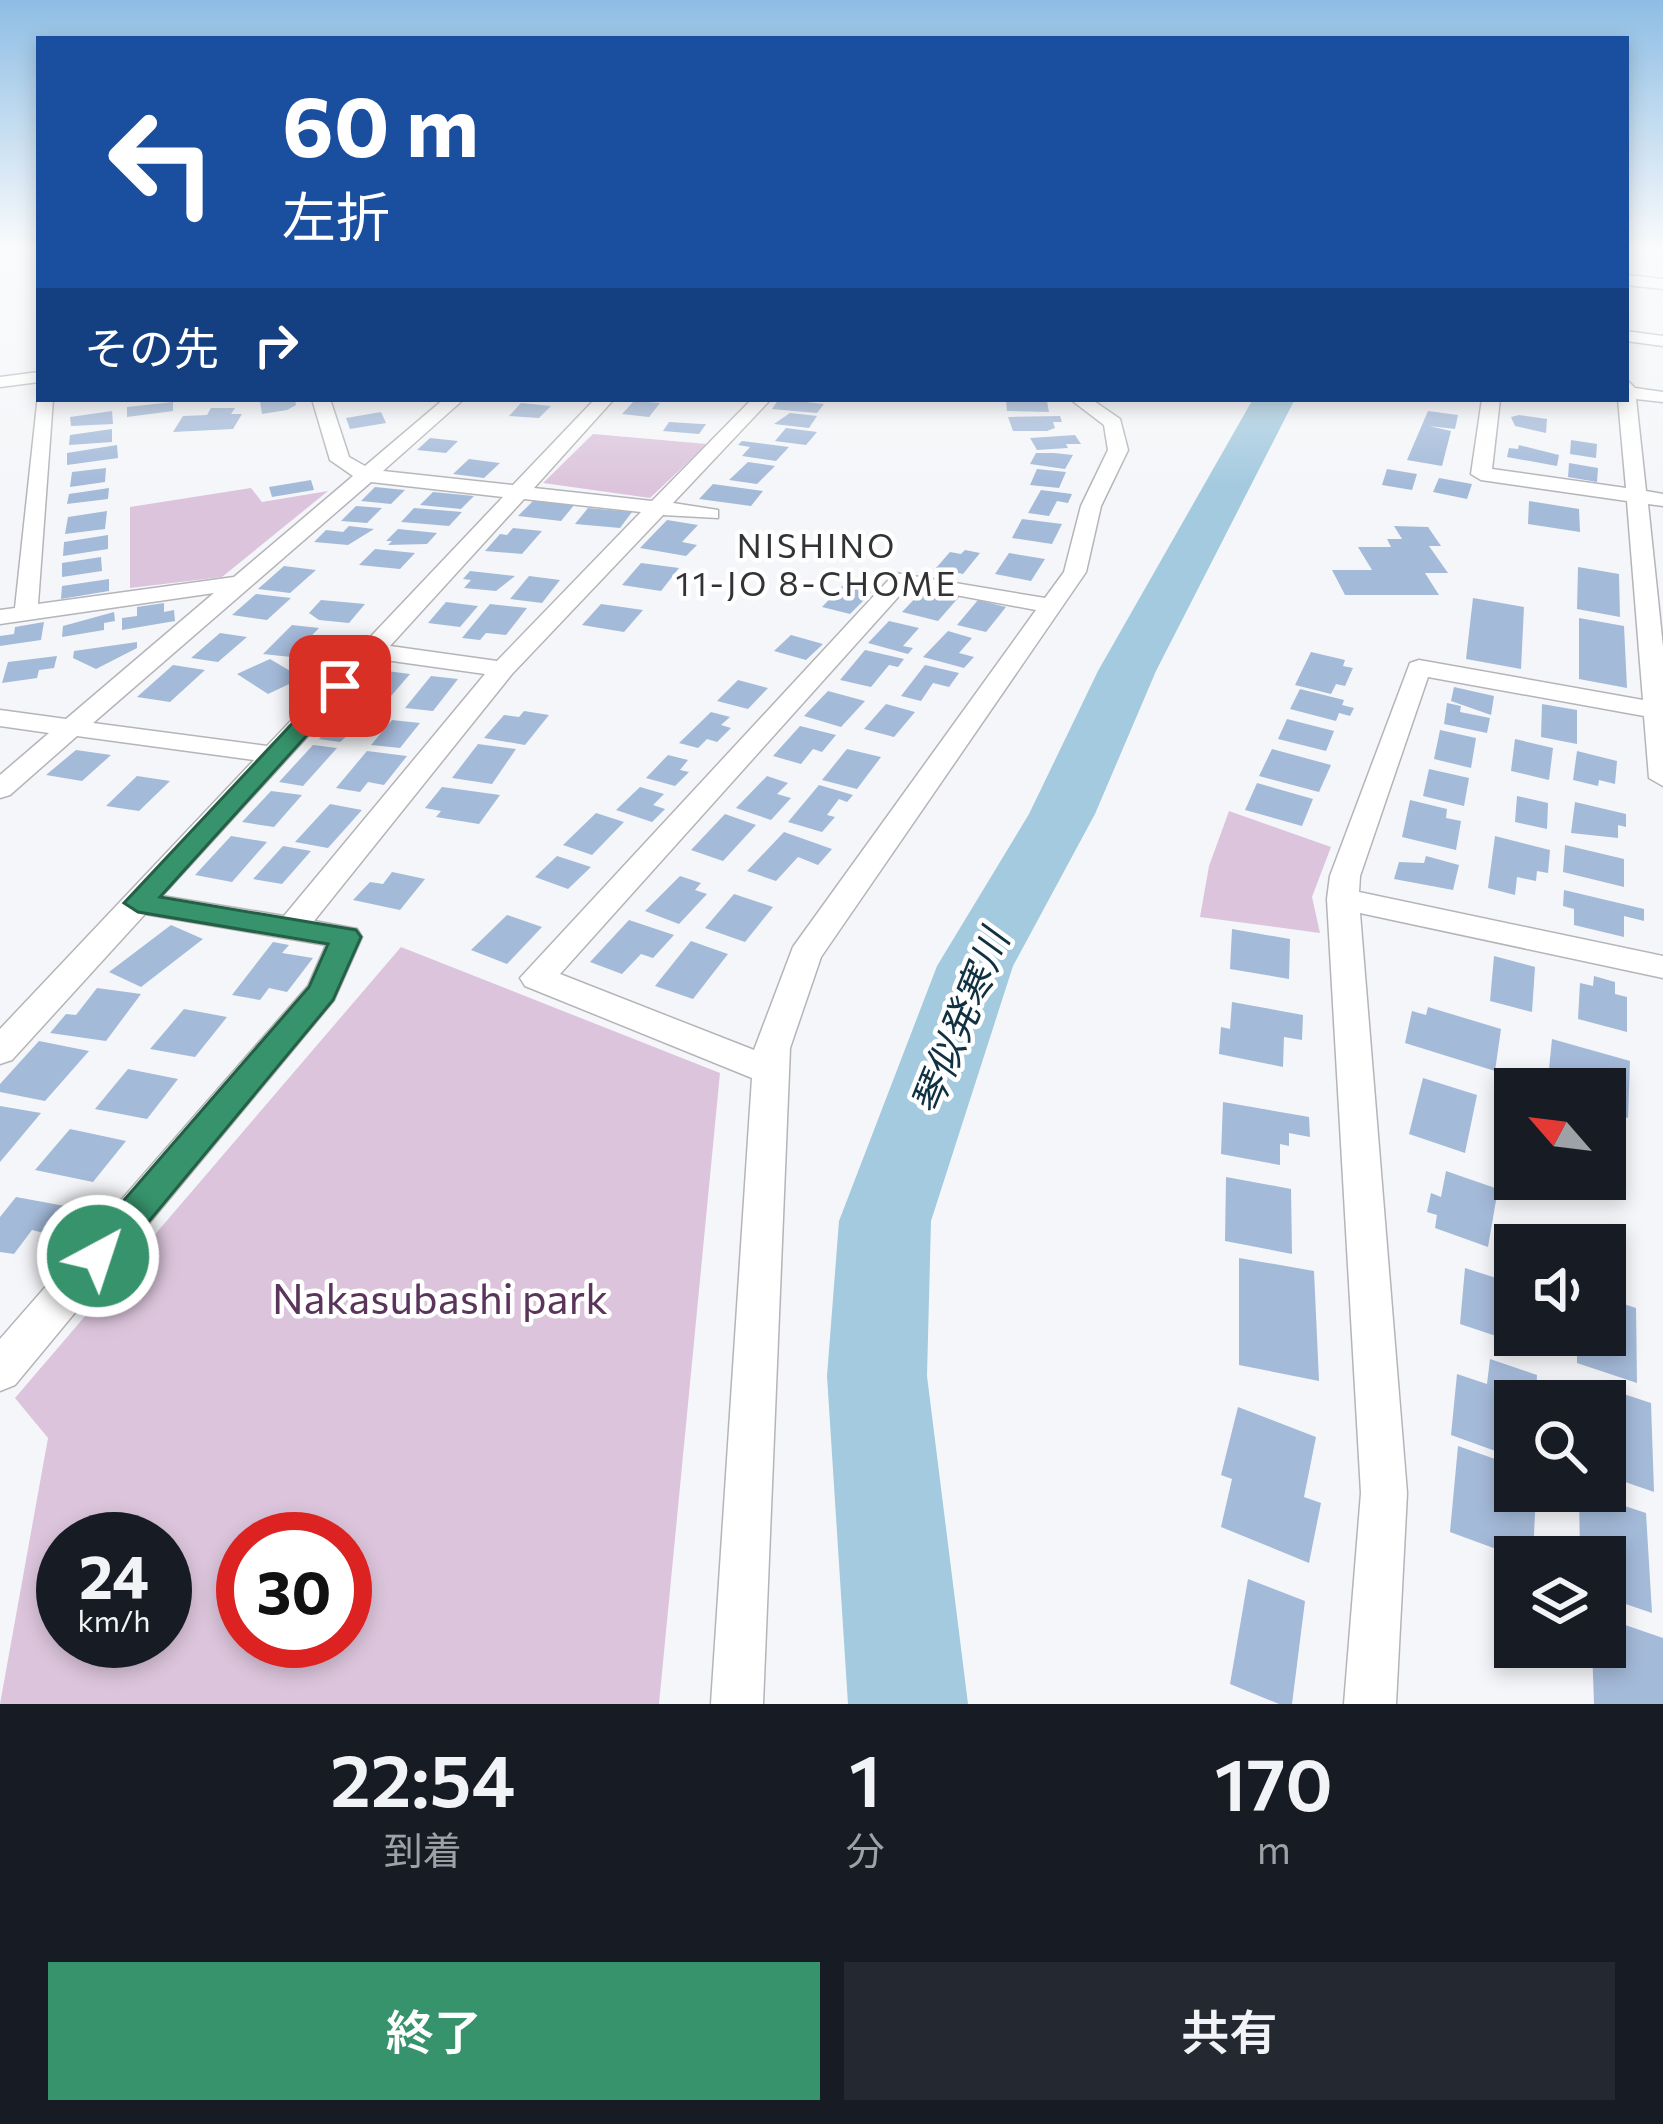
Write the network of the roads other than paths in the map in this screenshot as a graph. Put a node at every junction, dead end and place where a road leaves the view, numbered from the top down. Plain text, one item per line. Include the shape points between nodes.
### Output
1 (1629, 336) edge
2 (1663, 341) edge
3 (36, 377) edge
4 (0, 382) edge
5 (1629, 388) edge
6 (1663, 397) edge
7 (44, 402) edge
8 (322, 402) edge
9 (451, 402) edge
10 (602, 402) edge
11 (759, 402) edge
12 (1083, 402) edge
13 (1491, 402) edge
14 (1628, 402) edge
15 (366, 475) junction
16 (518, 491) junction
17 (1634, 496) junction
18 (1663, 500) edge
19 (658, 506) junction
20 (711, 514) dead end
21 (1652, 560) edge
22 (240, 583) junction
23 (1051, 606) junction
24 (26, 613) junction
25 (0, 617) edge
26 (1656, 630) edge
27 (373, 651) junction
28 (502, 669) junction
29 (1659, 711) edge
30 (0, 718) edge
31 (74, 725) junction
32 (275, 755) junction
33 (1663, 778) edge
34 (0, 789) edge
35 (1343, 899) junction
36 (138, 903) junction
37 (294, 925) junction
38 (1663, 967) edge
39 (0, 1051) edge
40 (770, 1071) junction
41 (0, 1371) edge
42 (736, 1704) edge
43 (1370, 1704) edge

1 - 2 street
3 - 4 street
5 - 6 street
7 - 24 street
8 - 15 street via 340,460
9 - 15 street
10 - 16 street
11 - 19 street
12 - 23 street via 1113,423 1118,450 1091,506 1075,572
13 - 17 street via 1480,474
14 - 17 street
15 - 16 street
15 - 22 street
16 - 19 street
16 - 27 street
17 - 18 street
17 - 21 street
19 - 20 street
19 - 28 street
21 - 26 street
22 - 24 street
22 - 31 street
23 - 40 street via 806,955
23 - 40 street via 903,578 537,978
24 - 25 street
26 - 29 street
27 - 28 street
27 - 32 street
28 - 37 street
29 - 33 street
29 - 35 street via 1419,668
30 - 31 street
31 - 32 street
31 - 34 street
32 - 36 street
35 - 38 street
35 - 43 street via 1384,1493
36 - 37 street
36 - 39 street
37 - 41 street via 346,937 322,992
40 - 42 street

